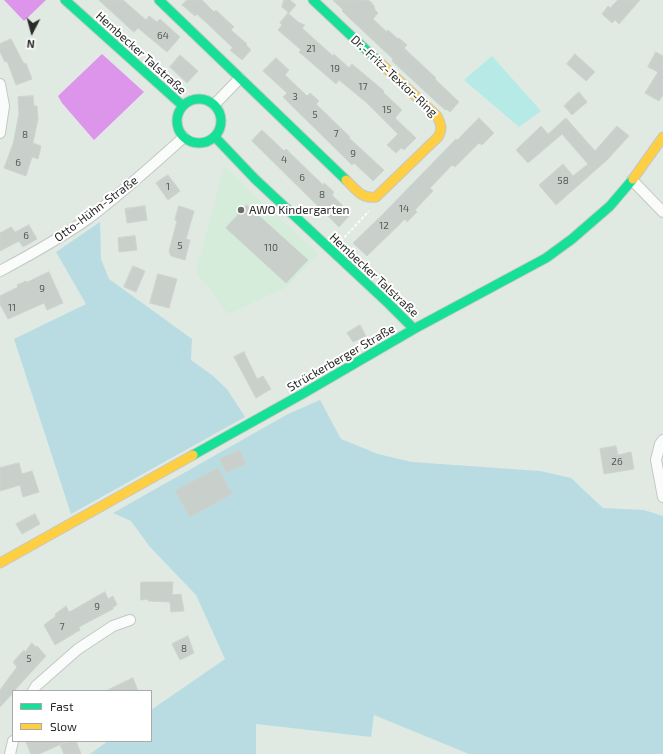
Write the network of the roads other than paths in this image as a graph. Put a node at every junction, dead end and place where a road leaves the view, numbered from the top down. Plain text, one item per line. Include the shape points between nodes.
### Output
1 (65, 0) edge
2 (159, 0) edge
3 (313, 0) edge
4 (240, 78) junction
5 (0, 84) edge
6 (214, 105) junction
7 (183, 106) junction
8 (0, 133) edge
9 (184, 137) junction
10 (215, 137) junction
11 (663, 137) edge
12 (632, 180) junction
13 (663, 212) edge
14 (0, 271) edge
15 (414, 329) junction
16 (663, 440) edge
17 (663, 497) edge
18 (0, 563) edge
19 (130, 620) dead end
20 (34, 690) edge
21 (13, 742) edge
22 (10, 754) edge

1 - 7 street, Hembecker Talstraße
2 - 4 street
3 - 4 street, Dr.-Fritz-Textor-Ring via 437,116 442,131 438,137 376,197 363,196
4 - 6 street
5 - 8 street via 4,106
6 - 7 street, Hembecker Talstraße via 196,99
6 - 10 street via 221,117 219,131
7 - 9 street, Hembecker Talstraße via 177,120 178,128
9 - 10 street via 201,143
9 - 14 street, Otto-Hühn-Straße via 137,180 88,218 44,248
10 - 15 street, Hembecker Talstraße via 255,179
11 - 12 street, Strückerberger Straße
12 - 13 street
12 - 15 street, Strückerberger Straße via 610,206 546,258
15 - 18 street, Strückerberger Straße
16 - 17 street via 656,460
19 - 20 street via 113,626 78,649
21 - 22 street

